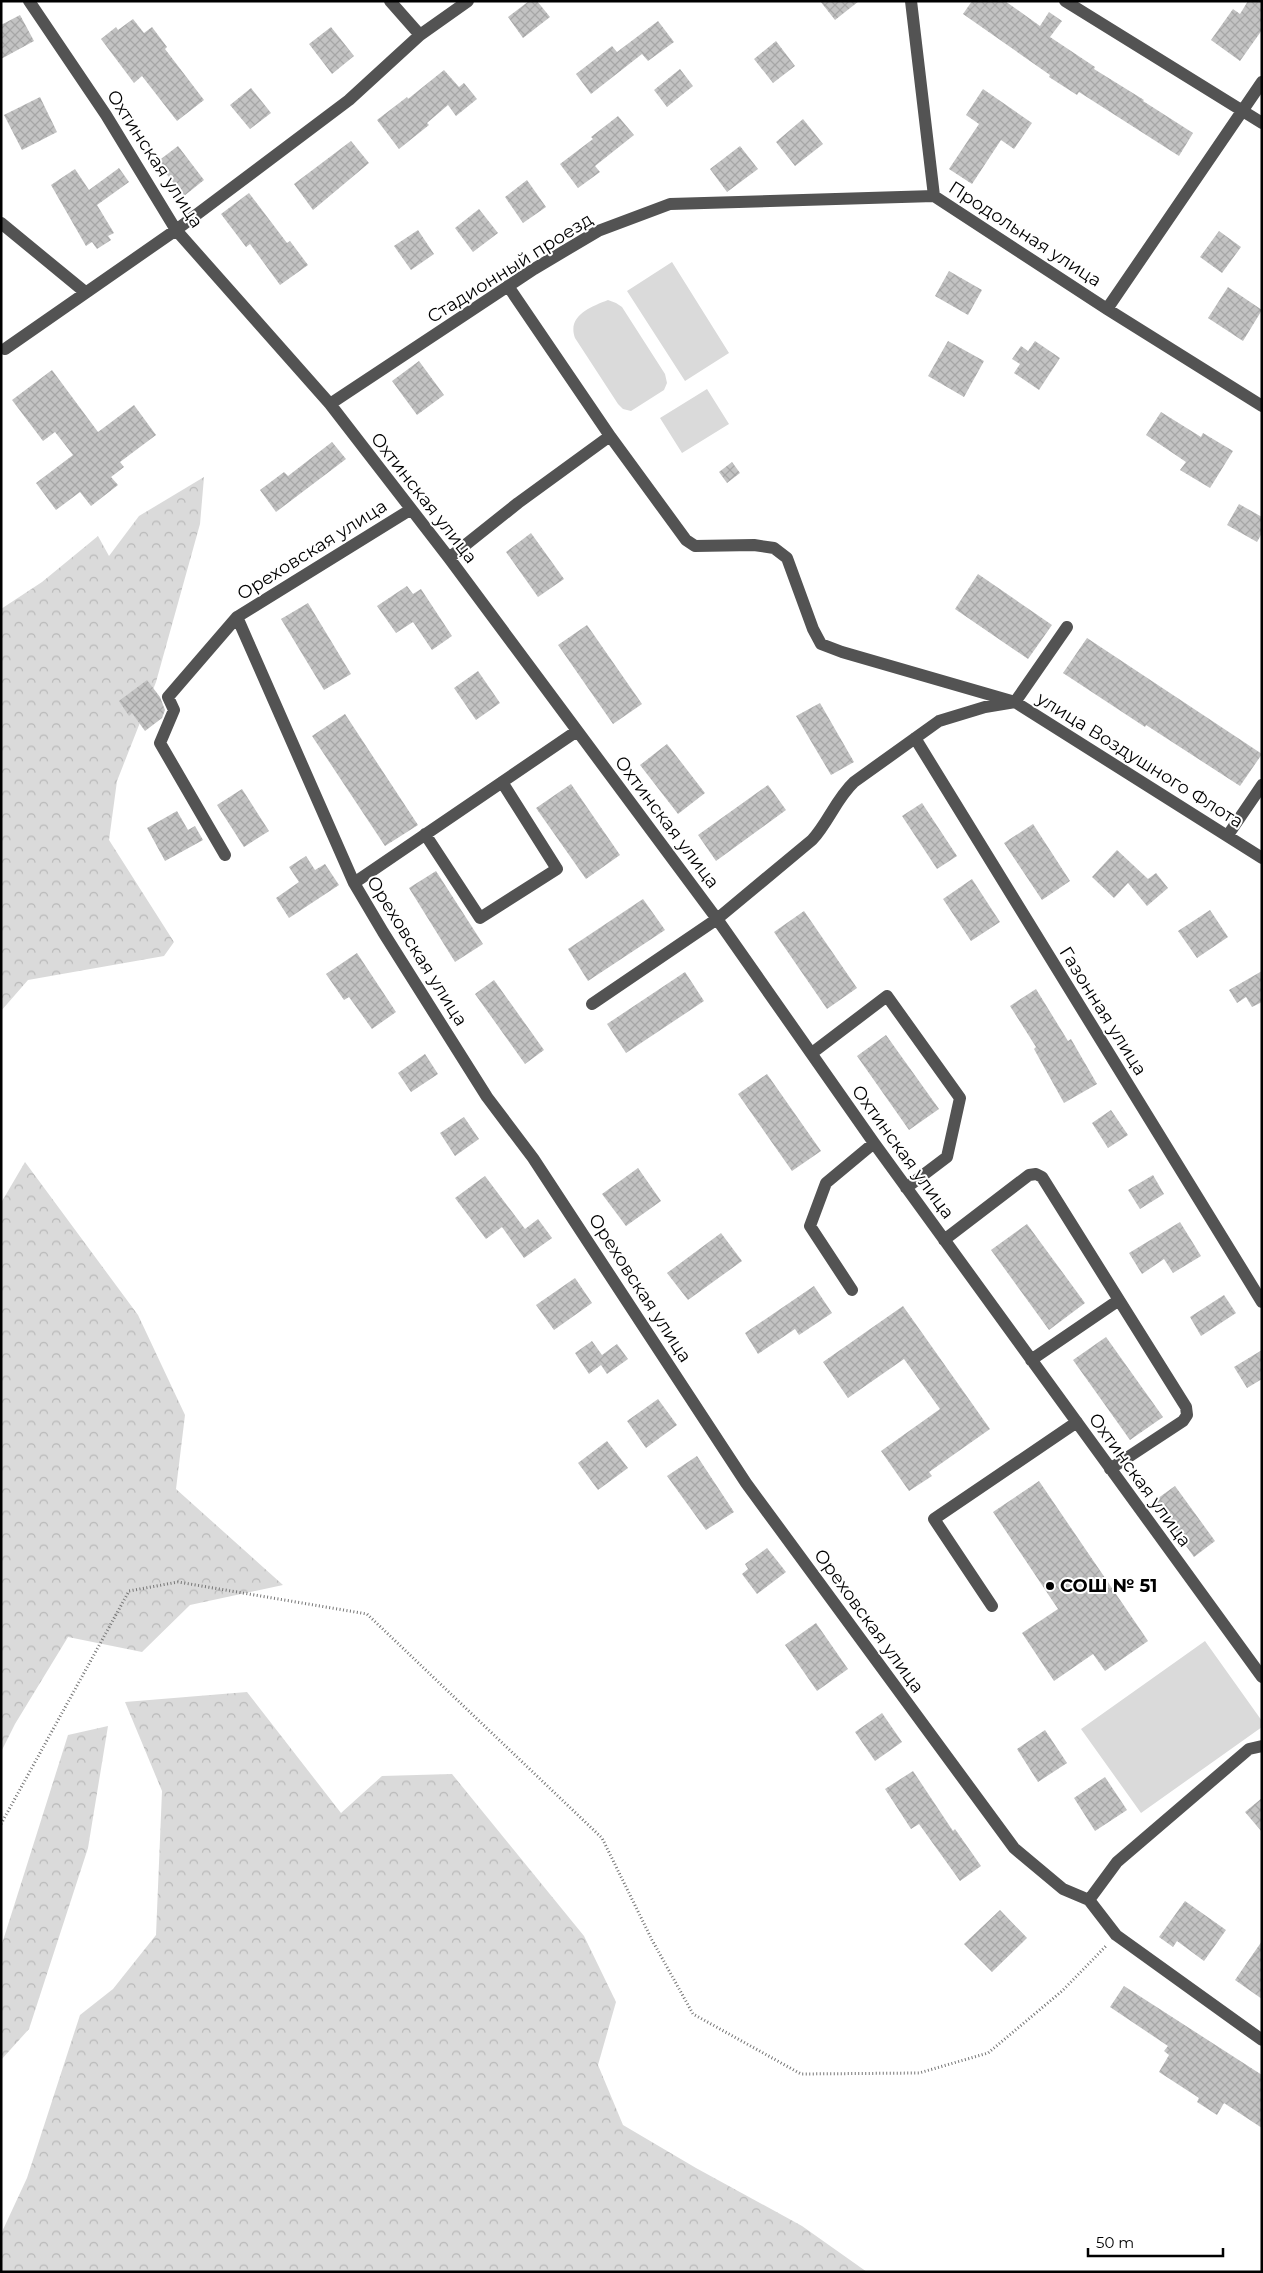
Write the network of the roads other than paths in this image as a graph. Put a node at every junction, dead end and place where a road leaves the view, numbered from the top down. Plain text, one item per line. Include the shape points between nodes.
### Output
1 (29, 1) edge
2 (390, 1) edge
3 (468, 1) edge
4 (911, 1) edge
5 (1065, 1) edge
6 (420, 35) junction
7 (1262, 82) edge
8 (1242, 111) junction
9 (1262, 123) edge
10 (934, 196) junction
11 (1, 223) edge
12 (176, 230) junction
13 (508, 286) junction
14 (85, 292) junction
15 (1106, 309) junction
16 (5, 349) dead end
17 (330, 404) junction
18 (1262, 406) edge
19 (610, 436) junction
20 (410, 510) junction
21 (449, 558) junction
22 (237, 618) junction
23 (1067, 627) dead end
24 (1015, 702) junction
25 (577, 732) junction
26 (915, 738) junction
27 (502, 782) junction
28 (1262, 785) edge
29 (426, 834) junction
30 (1228, 835) junction
31 (225, 855) dead end
32 (1262, 858) edge
33 (354, 883) junction
34 (717, 918) junction
35 (592, 1004) dead end
36 (812, 1053) junction
37 (874, 1143) junction
38 (906, 1188) junction
39 (944, 1240) junction
40 (852, 1290) dead end
41 (1119, 1300) junction
42 (1262, 1302) edge
43 (1031, 1360) junction
44 (1076, 1422) junction
45 (1110, 1469) junction
46 (992, 1606) dead end
47 (1262, 1677) edge
48 (1262, 1746) edge
49 (1088, 1900) junction
50 (1262, 2040) edge

1 - 12 street, Охтинская улица via 106,115
2 - 6 street
3 - 6 street
4 - 10 street, Продольная улица
5 - 8 street
6 - 12 street via 350,100
7 - 8 street
8 - 9 street
8 - 15 street
10 - 13 street, Стадионный проезд via 670,204 598,231
10 - 15 street, Продольная улица
11 - 14 street
12 - 14 street
12 - 17 street, Охтинская улица
13 - 17 street, Стадионный проезд
13 - 19 street
14 - 16 street
15 - 18 street, Продольная улица
17 - 20 street, Охтинская улица
19 - 21 street via 518,502
19 - 24 street via 686,540 695,546 774,548 787,558 821,644
20 - 21 street, Охтинская улица
20 - 22 street, Ореховская улица
21 - 25 street, Охтинская улица
22 - 31 street via 168,697 174,710 160,743
22 - 33 street, Ореховская улица
23 - 24 street
24 - 26 street, улица Воздушного Флота via 939,721
24 - 30 street, улица Воздушного Флота
25 - 27 street
25 - 34 street, Охтинская улица
26 - 34 street, улица Воздушного Флота via 854,782 812,840
26 - 42 street, Газонная улица
27 - 29 street
27 - 29 street via 557,869 480,918
28 - 30 street
29 - 33 street
30 - 32 street, улица Воздушного Флота
33 - 49 street, Ореховская улица via 487,1097 533,1158 746,1483 1014,1848 1063,1889
34 - 35 street, улица Воздушного Флота
34 - 36 street, Охтинская улица
36 - 37 street, Охтинская улица
36 - 38 street via 887,996 960,1098 947,1157
37 - 38 street, Охтинская улица
37 - 40 street via 826,1183 810,1226
38 - 39 street, Охтинская улица
39 - 41 street via 1029,1175 1036,1174 1042,1177
39 - 43 street, Охтинская улица
41 - 43 street
41 - 45 street via 1186,1407 1187,1414 1183,1421
43 - 44 street, Охтинская улица
44 - 45 street, Охтинская улица
44 - 46 street via 934,1519
45 - 47 street, Охтинская улица
48 - 49 street via 1249,1749 1117,1862
49 - 50 street, Ореховская улица via 1116,1935

